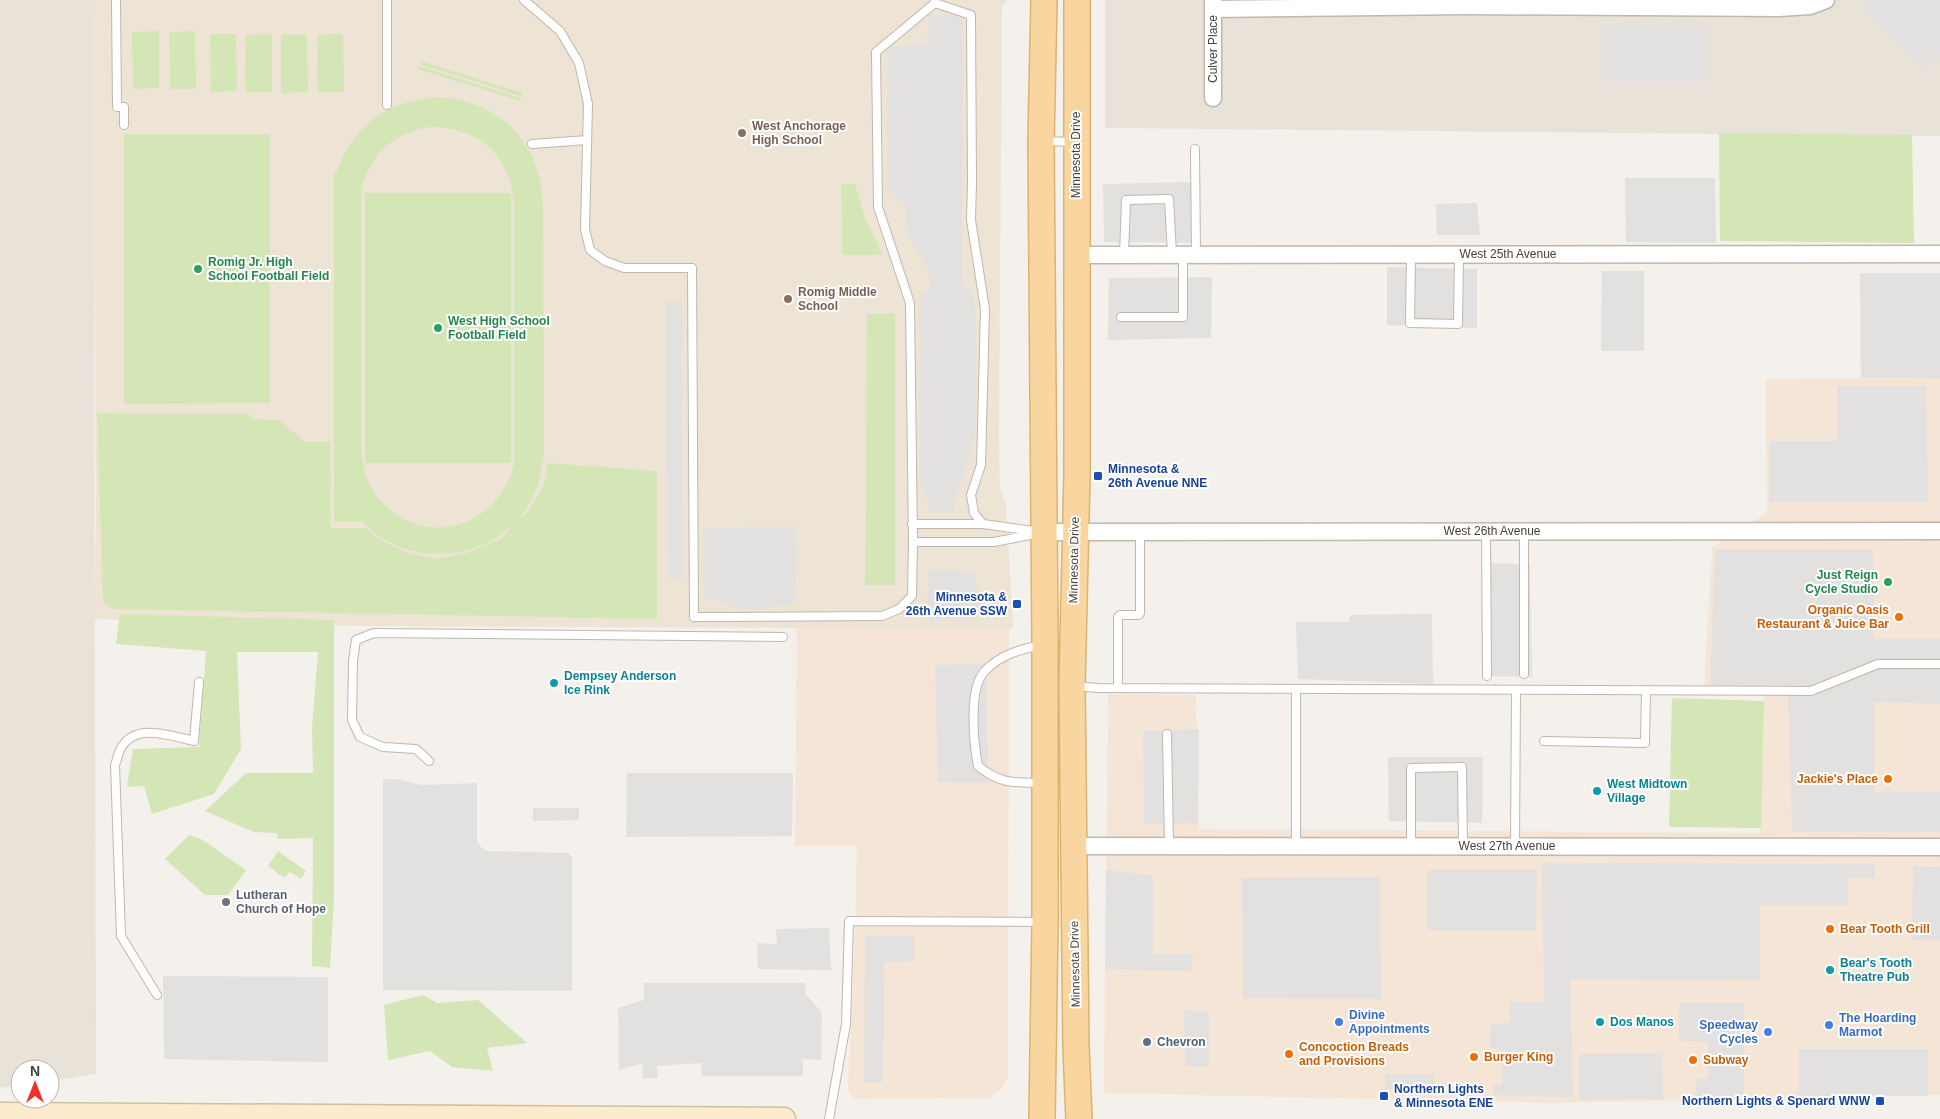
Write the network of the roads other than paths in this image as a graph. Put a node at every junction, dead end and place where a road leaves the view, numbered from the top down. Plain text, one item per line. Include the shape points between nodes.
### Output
1 (116, 0) edge
2 (387, 0) edge
3 (524, 0) edge
4 (1044, 0) edge
5 (1076, 0) edge
6 (1823, 0) edge
7 (935, 2) edge
8 (1466, 3) edge
9 (1213, 4) edge
10 (1213, 98) dead end
11 (388, 105) dead end
12 (124, 125) dead end
13 (587, 140) junction
14 (1041, 141) junction
15 (1076, 142) junction
16 (532, 144) dead end
17 (1195, 149) dead end
18 (1124, 254) junction
19 (1184, 254) junction
20 (1411, 254) junction
21 (1458, 254) junction
22 (1940, 254) edge
23 (1076, 255) junction
24 (1121, 317) dead end
25 (912, 524) junction
26 (983, 524) junction
27 (1486, 531) junction
28 (1524, 531) junction
29 (1940, 531) edge
30 (1044, 532) junction
31 (1076, 532) junction
32 (1140, 532) junction
33 (913, 542) junction
34 (784, 638) dead end
35 (1045, 644) junction
36 (1940, 664) edge
37 (1524, 674) dead end
38 (1487, 676) dead end
39 (199, 682) dead end
40 (1072, 685) junction
41 (1118, 688) junction
42 (1296, 689) junction
43 (1516, 690) junction
44 (1646, 690) junction
45 (1167, 734) dead end
46 (1544, 741) dead end
47 (429, 761) dead end
48 (1045, 783) junction
49 (1073, 846) junction
50 (1169, 846) junction
51 (1296, 846) junction
52 (1411, 846) junction
53 (1463, 846) junction
54 (1515, 846) junction
55 (1940, 847) edge
56 (1045, 922) junction
57 (157, 995) dead end
58 (0, 1114) edge
59 (95, 1117) edge
60 (483, 1118) edge
61 (676, 1119) edge
62 (784, 1119) edge
63 (829, 1119) edge
64 (1042, 1119) edge
65 (1079, 1119) edge

1 - 12 lane via 117,107 124,107
2 - 11 lane
3 - 13 lane via 560,31 579,63 588,104
4 - 14 main road
5 - 15 main road, Minnesota Drive
6 - 8 street via 1810,6 1778,8
7 - 25 lane via 876,52 878,207 910,303
7 - 26 lane via 971,15 971,220 985,309 981,465 971,495 974,513
8 - 9 street
9 - 10 street, Culver Place
13 - 16 lane
13 - 33 lane via 586,229 590,250 605,261 624,268 692,268 694,617 882,616 899,609 912,596
14 - 15 lane
14 - 30 main road
15 - 23 main road, Minnesota Drive
17 - 19 lane
18 - 19 street, West 25th Avenue
18 - 19 lane via 1126,200 1169,199
18 - 23 street, West 25th Avenue
19 - 20 street, West 25th Avenue
19 - 24 lane via 1184,317
20 - 21 street, West 25th Avenue
20 - 21 lane via 1410,323 1458,324
21 - 22 street, West 25th Avenue
23 - 31 main road, Minnesota Drive
25 - 26 lane
25 - 33 lane
26 - 30 lane
27 - 28 street, West 26th Avenue
27 - 32 street, West 26th Avenue
27 - 38 lane
28 - 29 street, West 26th Avenue
28 - 37 lane
30 - 31 street, West 26th Avenue
30 - 33 lane via 994,542
30 - 35 main road
31 - 32 street, West 26th Avenue
31 - 40 main road, Minnesota Drive
32 - 41 lane via 1140,613 1118,617
34 - 47 lane via 374,633 356,640 352,720 360,737 383,746 416,749
35 - 48 main road
35 - 48 lane via 1014,652 982,673 973,720 978,766 993,778
36 - 44 lane via 1878,664 1811,692
39 - 57 lane via 194,741 152,732 134,735 120,749 115,765 121,936
40 - 41 lane
40 - 49 main road, Minnesota Drive
41 - 42 lane
42 - 43 lane
42 - 51 lane
43 - 44 lane
43 - 54 lane
44 - 46 lane via 1645,743
45 - 50 lane
48 - 56 main road
49 - 50 street, West 27th Avenue
49 - 65 main road, Minnesota Drive
50 - 51 street, West 27th Avenue
51 - 52 street, West 27th Avenue
52 - 53 street, West 27th Avenue
52 - 53 lane via 1411,768 1462,767
53 - 54 street, West 27th Avenue
54 - 55 street, West 27th Avenue
56 - 63 lane via 848,921 846,1024
56 - 64 main road
58 - 59 main road
59 - 60 main road
60 - 61 main road
61 - 62 main road

